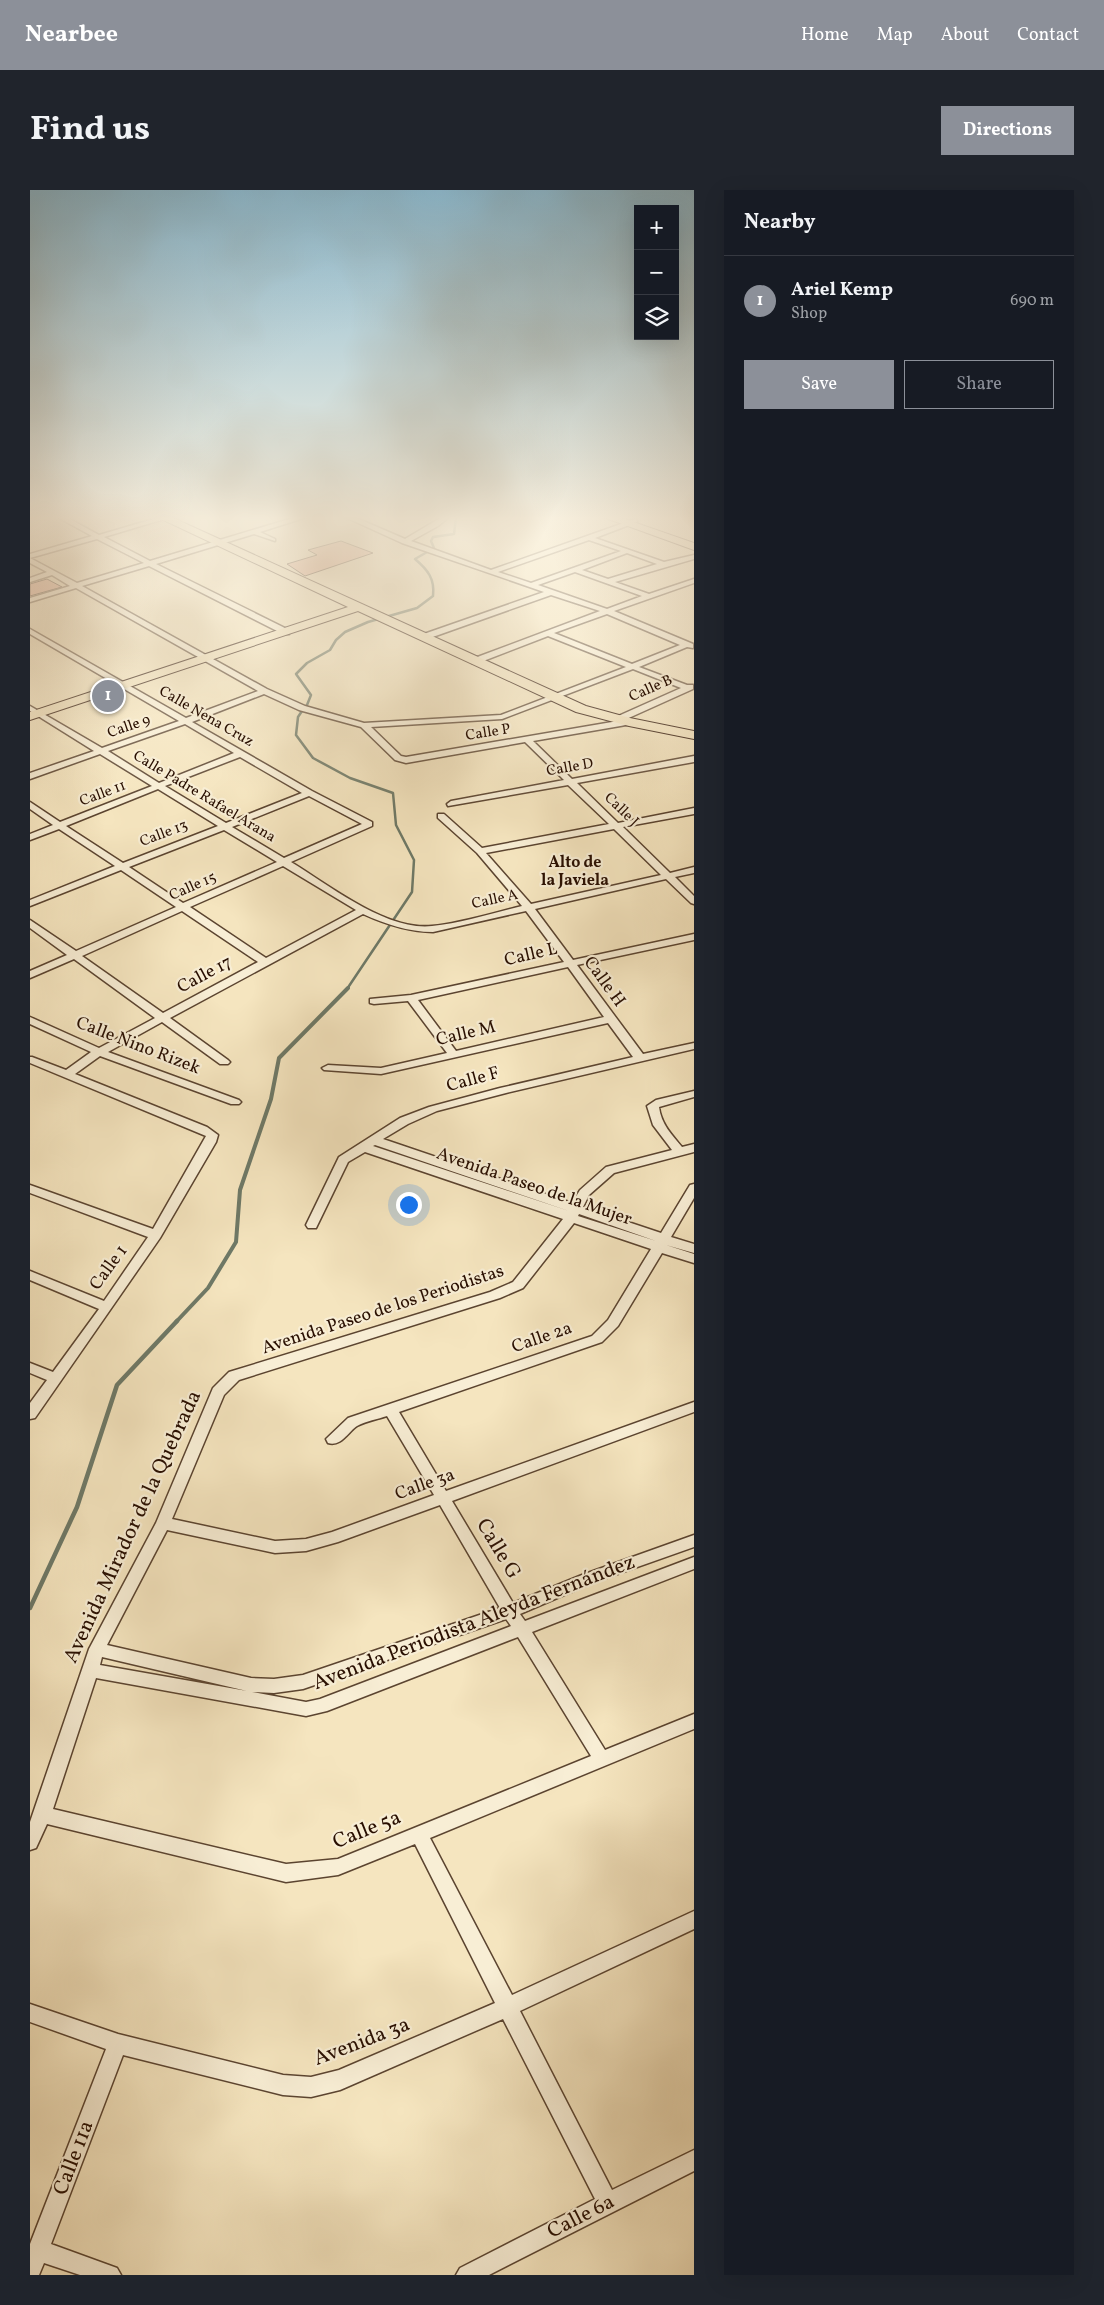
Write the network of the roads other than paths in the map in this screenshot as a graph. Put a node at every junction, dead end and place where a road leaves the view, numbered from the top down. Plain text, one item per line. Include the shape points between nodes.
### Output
1 (127, 614) edge
2 (251, 614) edge
3 (338, 614) edge
4 (375, 614) edge
5 (489, 614) edge
6 (599, 614) edge
7 (615, 614) edge
8 (30, 631) edge
9 (286, 632) junction
10 (549, 634) junction
11 (694, 636) edge
12 (424, 637) junction
13 (686, 645) edge
14 (206, 658) junction
15 (475, 661) junction
16 (633, 667) junction
17 (124, 685) junction
18 (690, 686) edge
19 (264, 691) junction
20 (555, 698) junction
21 (33, 712) edge
22 (624, 720) junction
23 (186, 721) junction
24 (364, 725) junction
25 (692, 736) edge
26 (528, 740) junction
27 (102, 751) junction
28 (242, 753) junction
29 (694, 759) edge
30 (30, 776) edge
31 (571, 782) junction
32 (161, 786) junction
33 (309, 793) junction
34 (452, 804) dead end
35 (30, 805) edge
36 (694, 811) edge
37 (440, 816) dead end
38 (369, 824) joint
39 (59, 825) junction
40 (617, 825) junction
41 (225, 826) junction
42 (30, 837) edge
43 (480, 851) junction
44 (285, 862) junction
45 (119, 867) junction
46 (694, 870) edge
47 (668, 875) junction
48 (694, 901) edge
49 (30, 903) edge
50 (185, 907) junction
51 (529, 908) junction
52 (363, 910) junction
53 (30, 923) edge
54 (694, 937) edge
55 (75, 956) junction
56 (266, 963) junction
57 (570, 963) junction
58 (30, 976) edge
59 (411, 998) junction
60 (374, 1002) dead end
61 (163, 1017) junction
62 (611, 1019) junction
63 (30, 1020) edge
64 (694, 1046) edge
65 (99, 1052) junction
66 (454, 1055) junction
67 (640, 1058) junction
68 (32, 1060) dead end
69 (224, 1062) dead end
70 (328, 1068) dead end
71 (66, 1075) junction
72 (694, 1094) edge
73 (235, 1102) dead end
74 (368, 1144) junction
75 (694, 1148) edge
76 (679, 1151) junction
77 (694, 1188) edge
78 (30, 1189) edge
79 (574, 1214) junction
80 (312, 1225) dead end
81 (156, 1235) junction
82 (660, 1243) junction
83 (694, 1249) edge
84 (694, 1259) edge
85 (30, 1274) edge
86 (108, 1307) junction
87 (30, 1368) edge
88 (234, 1376) joint
89 (55, 1378) junction
90 (694, 1407) edge
91 (391, 1410) junction
92 (30, 1414) edge
93 (333, 1439) dead end
94 (443, 1498) junction
95 (163, 1523) junction
96 (694, 1541) edge
97 (694, 1563) edge
98 (510, 1611) junction
99 (521, 1628) junction
100 (97, 1649) junction
101 (90, 1670) junction
102 (694, 1721) edge
103 (602, 1759) junction
104 (42, 1815) junction
105 (419, 1834) junction
106 (30, 1842) edge
107 (694, 1920) edge
108 (508, 2007) junction
109 (30, 2013) edge
110 (118, 2044) junction
111 (694, 2160) edge
112 (608, 2203) junction
113 (38, 2250) junction
114 (30, 2272) edge
115 (110, 2275) edge
116 (467, 2275) edge

1 - 14 street
2 - 9 street
3 - 9 main road
4 - 12 main road
5 - 12 street
6 - 10 street
7 - 13 street
8 - 17 street, Calle Nena Cruz
9 - 14 main road
10 - 15 street
10 - 16 street
11 - 13 street
12 - 15 main road
13 - 16 street
14 - 17 main road
14 - 19 street
15 - 20 main road
16 - 18 street
16 - 20 street
17 - 21 main road
17 - 23 street, Calle Nena Cruz
18 - 22 street, Calle B
19 - 23 street, Calle 9
19 - 24 street via 302,708
20 - 22 main road
20 - 24 street via 502,717
21 - 27 street, Calle Padre Rafael Arana
22 - 25 main road
22 - 26 street, Calle P
23 - 27 street, Calle 9
23 - 28 street, Calle Nena Cruz
24 - 26 street, Calle P via 402,760
26 - 31 street, Calle J
27 - 30 street, Calle 9
27 - 32 street, Calle Padre Rafael Arana
28 - 32 street, Calle 11
28 - 33 street, Calle Nena Cruz
29 - 31 street, Calle D
31 - 34 street, Calle D
31 - 40 street, Calle J
32 - 39 street, Calle 11
32 - 41 street, Calle Padre Rafael Arana
33 - 38 street, Calle Nena Cruz
33 - 41 street, Calle 13
35 - 39 street
36 - 40 street
37 - 43 street, Calle H
38 - 44 street, Calle 15
39 - 42 street, Calle 11
39 - 45 street
40 - 43 street
40 - 47 street, Calle J
41 - 44 street, Calle Padre Rafael Arana
41 - 45 street, Calle 13
43 - 51 street, Calle H
44 - 50 street, Calle 15
44 - 52 street, Calle Padre Rafael Arana
45 - 49 street, Calle 13
45 - 50 street
46 - 47 street, Calle A
47 - 48 street, Calle J
47 - 51 street, Calle A
50 - 55 street, Calle 15
50 - 56 street
51 - 52 street, Calle A via 421,929 386,921
51 - 57 street, Calle H
52 - 56 street, Calle 17
53 - 55 street
54 - 57 street, Calle L
55 - 58 street, Calle 15
55 - 61 street
56 - 61 street, Calle 17
57 - 59 street, Calle L
57 - 62 street, Calle H
59 - 60 street, Calle L
59 - 66 street
61 - 65 street, Calle 17
61 - 69 street
62 - 66 street, Calle M
62 - 67 street, Calle H
63 - 65 street, Calle Nino Rizek
64 - 67 street, Calle F
65 - 71 street, Calle 17
65 - 73 street, Calle Nino Rizek
66 - 70 street, Calle M via 381,1071
67 - 74 street, Calle F via 433,1108 404,1120
68 - 71 street
71 - 81 street, Calle 1 via 212,1135
72 - 76 street via 653,1106 658,1125
74 - 79 street, Avenida Paseo de la Mujer
74 - 80 street, Calle F via 343,1160
75 - 76 street, Avenida Paseo de los Periodistas
76 - 79 street, Avenida Paseo de los Periodistas via 610,1170 584,1193
77 - 82 street, Calle 2a
78 - 81 street
79 - 82 street, Avenida Paseo de la Mujer
79 - 88 street, Avenida Paseo de los Periodistas via 518,1286
81 - 86 street, Calle 1
82 - 83 street, Avenida Paseo de la Mujer
82 - 84 street, Avenida Paseo de la Mujer
82 - 91 street, Calle 2a via 613,1323 597,1339
85 - 86 street, Calle 1
86 - 89 street
87 - 89 street
88 - 95 street, Avenida Mirador de la Quebrada via 218,1392
89 - 92 street
90 - 94 street, Calle 3a
91 - 93 street, Calle 2a via 354,1422
91 - 94 street, Calle G
94 - 95 street, Calle 3a via 306,1545 274,1547
94 - 98 street, Calle G
95 - 100 street, Avenida Mirador de la Quebrada
96 - 98 street, Avenida Periodista Aleyda Fernández via 587,1579
97 - 99 street, Avenida Periodista Aleyda Fernández
98 - 99 street, Calle G
98 - 100 street, Avenida Periodista Aleyda Fernández via 303,1682 274,1686 251,1685
99 - 101 street, Avenida Periodista Aleyda Fernández via 320,1706 306,1708
99 - 103 street, Calle G
100 - 101 street, Avenida Mirador de la Quebrada
101 - 104 street, Avenida Mirador de la Quebrada
102 - 103 street, Calle 5a
103 - 105 street, Calle 5a
104 - 105 street, Calle 5a via 286,1873 338,1867
104 - 106 street, Avenida Mirador de la Quebrada
105 - 108 street
107 - 108 street, Avenida 3a
108 - 110 street, Avenida 3a via 340,2080 311,2087 283,2085
108 - 112 street
109 - 110 street, Avenida 3a
110 - 113 street, Calle 11a
111 - 112 street, Calle 6a
112 - 116 street, Calle 6a
113 - 114 street, Calle 11a
113 - 115 street

